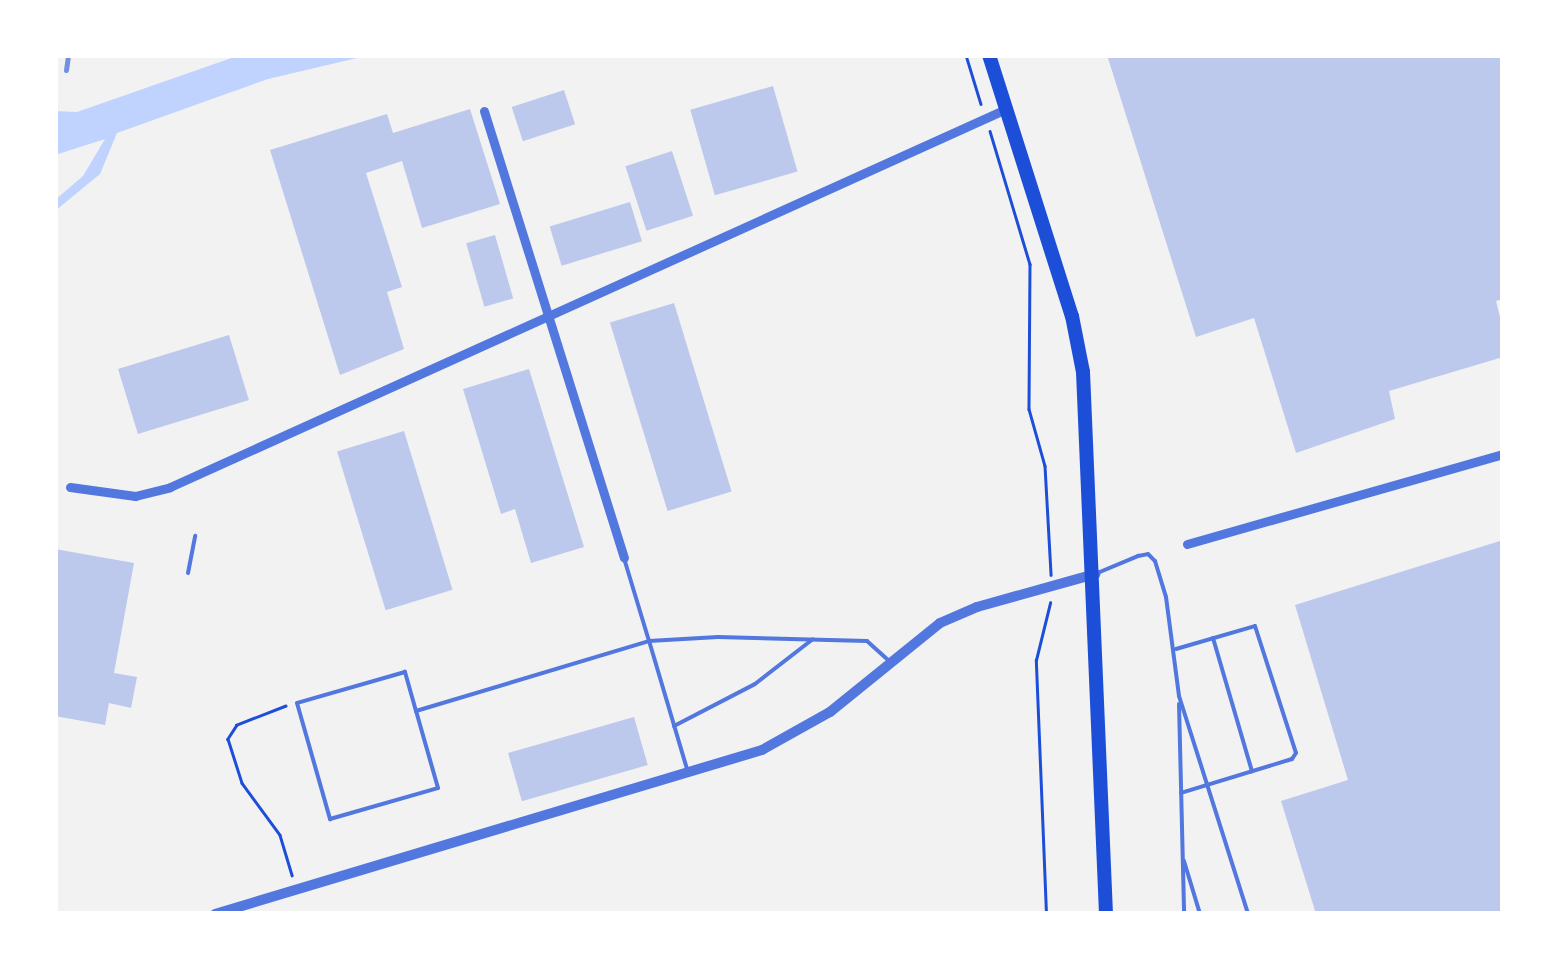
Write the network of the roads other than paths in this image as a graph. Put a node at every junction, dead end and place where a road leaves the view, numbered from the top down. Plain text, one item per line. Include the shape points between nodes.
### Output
1 (989, 55) edge
2 (1006, 110) junction
3 (484, 111) dead end
4 (548, 316) junction
5 (1503, 454) edge
6 (70, 487) dead end
7 (194, 536) dead end
8 (1187, 544) dead end
9 (624, 558) joint
10 (188, 574) dead end
11 (1095, 574) junction
12 (1213, 638) junction
13 (813, 640) junction
14 (648, 641) junction
15 (1174, 650) junction
16 (888, 660) junction
17 (1178, 696) junction
18 (416, 711) junction
19 (674, 726) junction
20 (1252, 771) junction
21 (689, 774) junction
22 (1206, 784) junction
23 (1181, 792) junction
24 (1183, 856) junction
25 (215, 914) edge
26 (1106, 914) edge
27 (1184, 914) edge
28 (1200, 914) edge
29 (1248, 914) edge

1 - 2 main road
2 - 4 street
2 - 11 main road via 1084,372
3 - 4 street
4 - 6 street via 170,487 134,496
4 - 9 street
5 - 8 street
7 - 10 lane
9 - 14 lane
11 - 15 lane via 1148,554 1166,597
11 - 16 street via 952,617
11 - 26 main road
12 - 15 lane
12 - 20 lane
12 - 20 lane via 1258,628 1296,754
13 - 14 lane
13 - 16 lane via 867,641
13 - 19 lane via 755,684
14 - 18 lane
14 - 19 lane
15 - 17 lane
16 - 21 street via 806,728
17 - 22 lane
17 - 23 lane
18 - 18 lane via 438,788 330,819 297,703 405,672
19 - 21 lane
20 - 22 lane
21 - 25 street
22 - 23 lane
22 - 29 lane
23 - 24 lane
24 - 27 lane
24 - 28 lane

